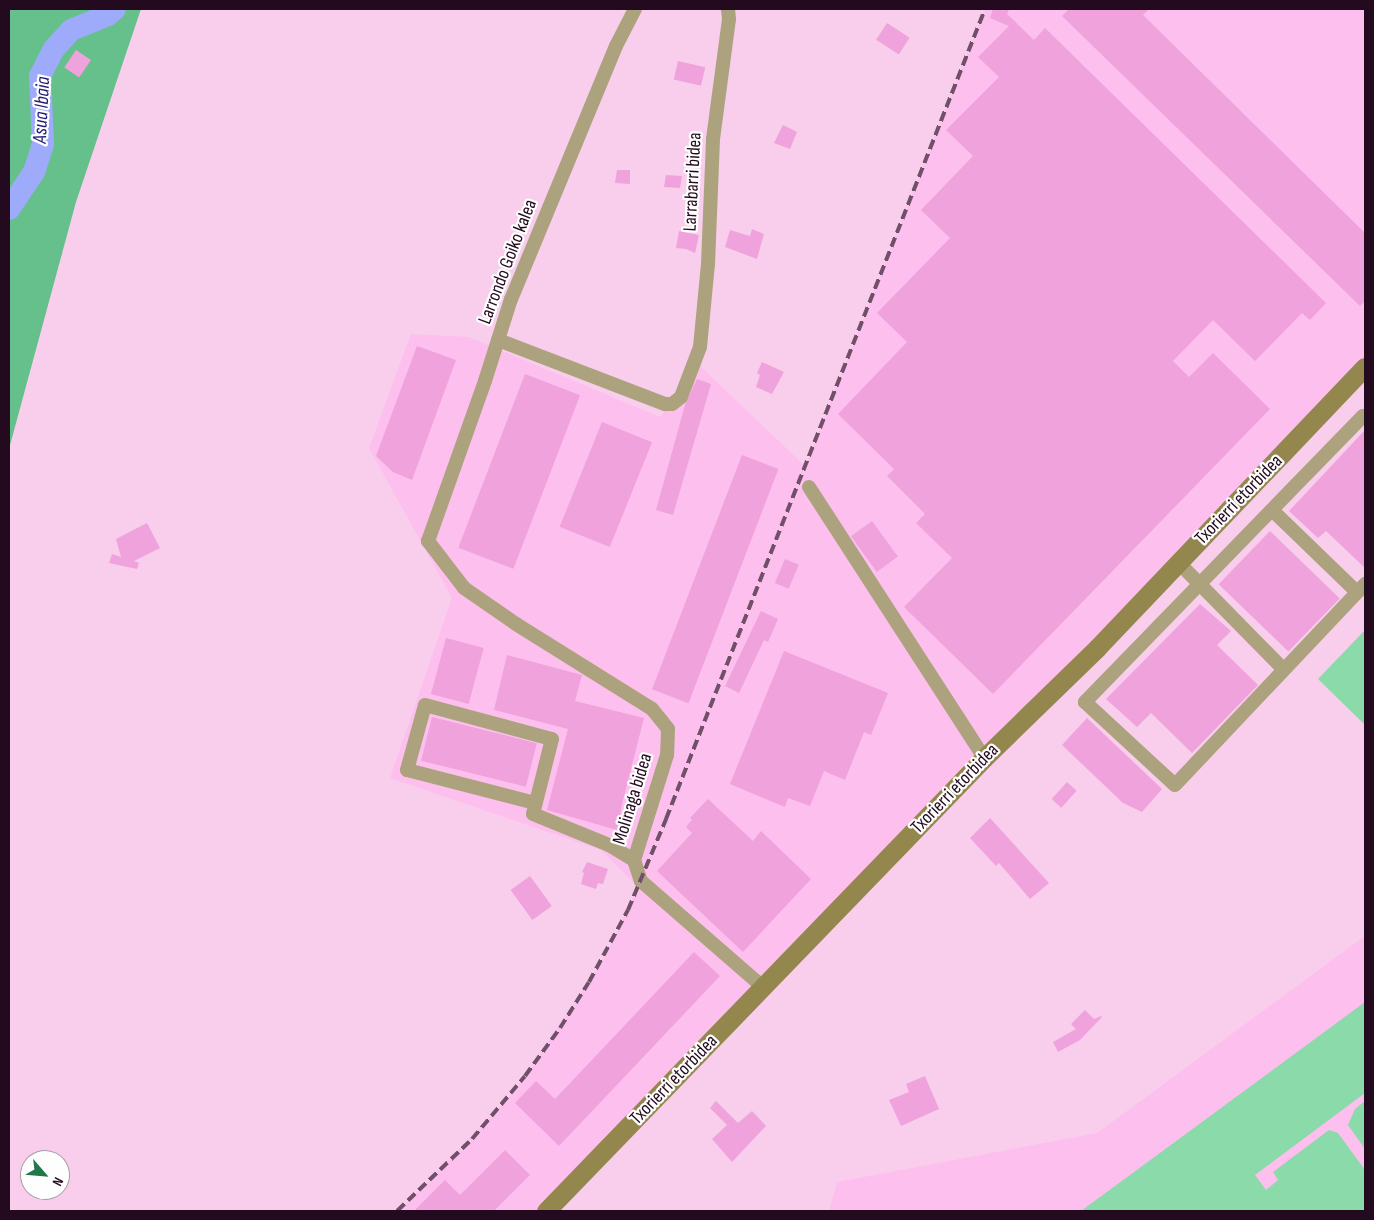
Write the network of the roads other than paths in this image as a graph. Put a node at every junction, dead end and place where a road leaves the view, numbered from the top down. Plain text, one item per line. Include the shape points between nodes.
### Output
1 (635, 9) edge
2 (728, 9) edge
3 (498, 340) junction
4 (1365, 367) edge
5 (1365, 418) edge
6 (809, 487) dead end
7 (1272, 510) junction
8 (429, 534) joint
9 (1179, 563) junction
10 (1200, 584) junction
11 (1361, 588) edge
12 (1283, 669) junction
13 (984, 758) junction
14 (535, 804) junction
15 (634, 860) junction
16 (764, 988) junction
17 (546, 1211) edge

1 - 3 street, Larrondo Goiko kalea via 577,137
2 - 3 street, Larrabarri bidea via 713,139 708,264 697,358 680,397 672,404 665,404
3 - 8 street, Larrondo Goiko kalea
4 - 9 street, Txorierri etorbidea
5 - 7 street via 1363,416
6 - 13 street
7 - 10 street
7 - 11 street
8 - 15 street, Molinaga bidea via 432,549 464,588 652,709 668,729 667,755
9 - 10 street
9 - 13 street, Txorierri etorbidea
10 - 12 street
10 - 12 street via 1085,702 1175,785
11 - 12 street
13 - 16 street, Txorierri etorbidea
14 - 14 street via 552,739 425,705 407,770
14 - 15 street via 532,814 609,844
15 - 16 street, Molinaga bidea via 641,880
16 - 17 street, Txorierri etorbidea

